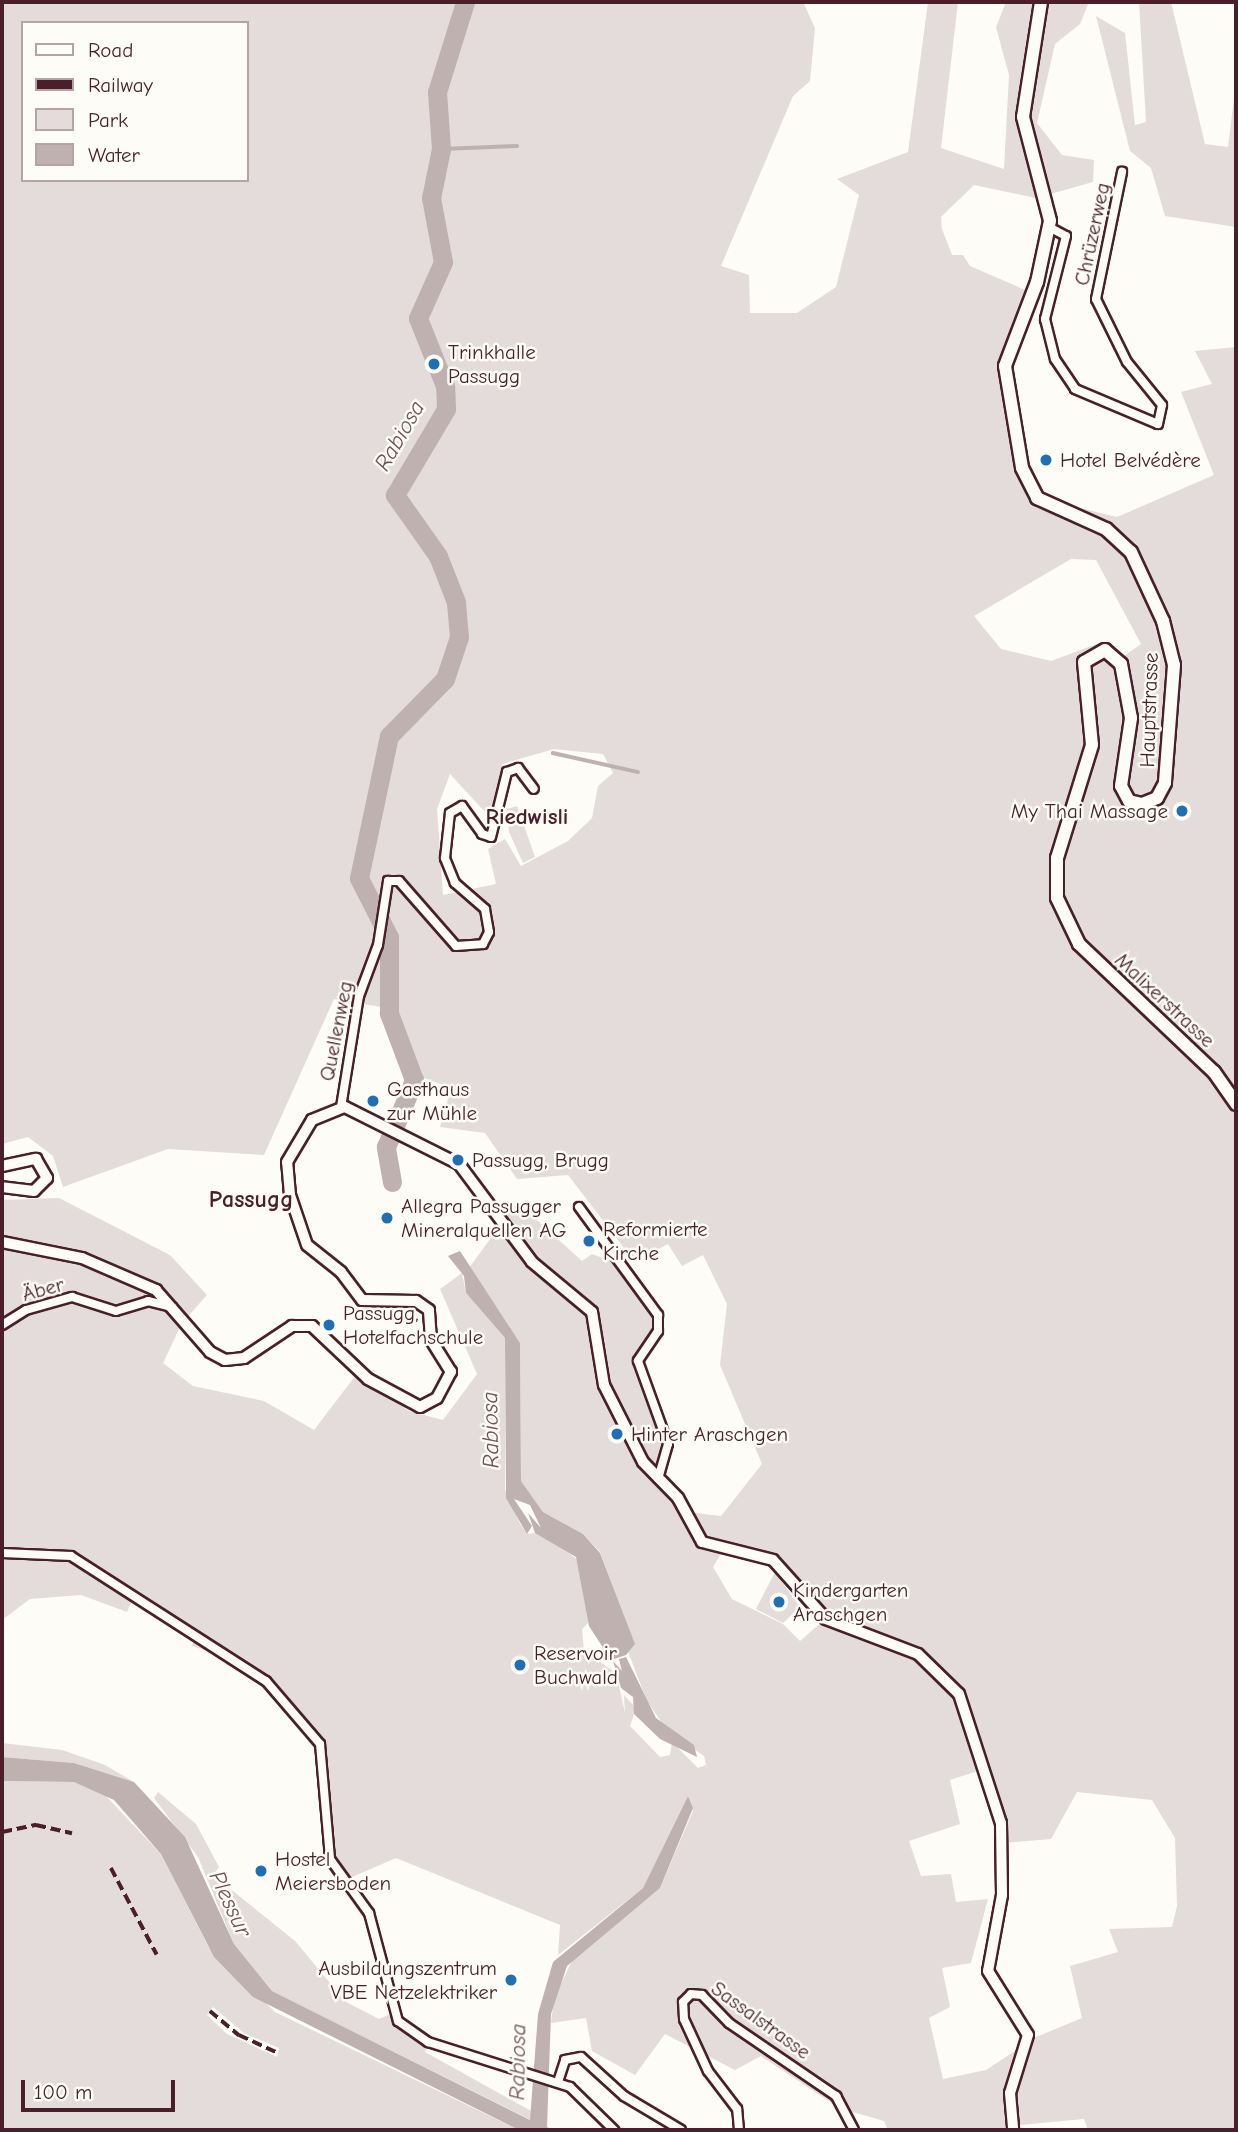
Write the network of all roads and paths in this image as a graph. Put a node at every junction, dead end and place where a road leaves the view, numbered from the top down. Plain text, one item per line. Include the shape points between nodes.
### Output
1 (1041, 2) edge
2 (1122, 172) dead end
3 (1049, 226) junction
4 (534, 789) dead end
5 (1066, 926) joint
6 (1236, 1104) edge
7 (341, 1107) junction
8 (2, 1166) edge
9 (2, 1187) edge
10 (579, 1206) dead end
11 (2, 1242) edge
12 (176, 1307) junction
13 (2, 1325) edge
14 (658, 1479) junction
15 (2, 1553) edge
16 (556, 2081) junction
17 (614, 2130) edge
18 (681, 2130) edge
19 (739, 2130) edge
20 (854, 2130) edge
21 (1013, 2130) edge

1 - 3 main road, Hauptstrasse via 1023,117 1049,205
2 - 3 street, Chrüzerweg via 1096,299 1127,362 1161,405 1158,424 1075,389 1055,359 1045,318 1066,236
3 - 5 main road, Hauptstrasse via 1037,282 1005,366 1022,468 1042,503 1106,529 1131,552 1167,632 1174,665 1165,783 1157,798 1142,804 1129,801 1121,786 1131,718 1121,664 1105,650 1084,662 1092,745 1055,877
4 - 7 street, Quellenweg via 518,768 506,772 491,837 458,805 446,829 445,858 455,883 485,909 486,942 456,946 399,881 389,880 379,936 359,996
5 - 6 main road, Malixerstrasse via 1093,959 1214,1072
7 - 12 street via 312,1120 289,1155 287,1182 300,1233 362,1300 424,1304 431,1340 450,1376 432,1402 415,1406 363,1376 324,1332 292,1326 244,1358 225,1360 210,1352
7 - 14 street via 375,1117 463,1167 532,1262 589,1308 604,1385 640,1458
8 - 9 street via 36,1159 47,1178 34,1191
10 - 14 street via 658,1315 658,1331 638,1364 668,1444
11 - 12 street via 94,1262 156,1290
12 - 13 street, Äber via 148,1301 116,1311 69,1297 22,1312
14 - 21 street via 678,1498 705,1545 773,1560 826,1619 918,1654 959,1694 1001,1823 1002,1895 988,1971 1028,2035 1010,2092
15 - 16 street via 66,1554 247,1667 316,1736 325,1760 328,1851 337,1873 369,1913 389,2004 401,2025 428,2042
16 - 17 street via 583,2096
16 - 18 street via 565,2060 581,2057 624,2096
19 - 20 street, Sassalstrasse via 737,2109 708,2071 683,2015 691,1994 702,1995 729,2023 836,2096

